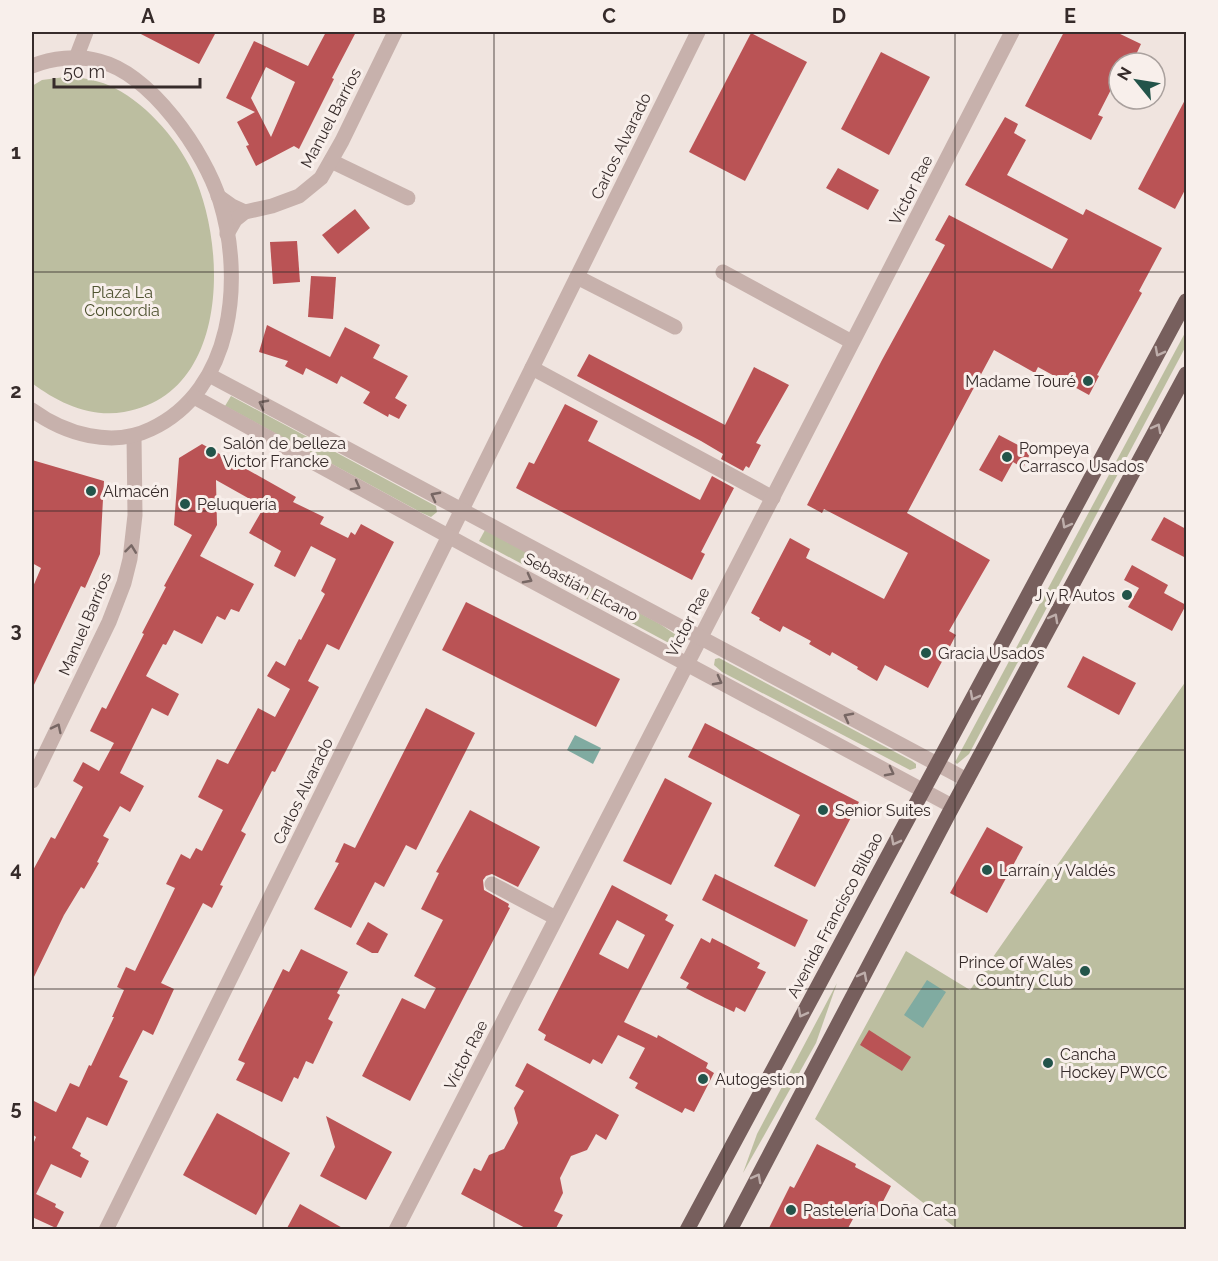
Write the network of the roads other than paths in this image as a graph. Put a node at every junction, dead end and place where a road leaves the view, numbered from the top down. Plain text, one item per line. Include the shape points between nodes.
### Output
1 (86, 32) edge
2 (395, 32) edge
3 (698, 32) edge
4 (1012, 32) edge
5 (76, 58) junction
6 (32, 66) edge
7 (331, 161) junction
8 (218, 196) junction
9 (408, 198) dead end
10 (245, 212) junction
11 (227, 234) junction
12 (723, 272) dead end
13 (577, 277) junction
14 (1186, 301) edge
15 (675, 327) dead end
16 (852, 342) junction
17 (532, 368) junction
18 (1186, 374) edge
19 (209, 375) junction
20 (194, 397) junction
21 (32, 410) edge
22 (134, 436) junction
23 (772, 498) junction
24 (462, 510) junction
25 (449, 536) junction
26 (701, 638) junction
27 (687, 664) junction
28 (937, 764) junction
29 (967, 780) junction
30 (32, 781) edge
31 (922, 789) junction
32 (952, 806) junction
33 (492, 884) dead end
34 (556, 918) junction
35 (687, 1229) edge
36 (106, 1230) edge
37 (396, 1230) edge
38 (730, 1230) edge

1 - 5 street
2 - 7 street, Manuel Barrios
3 - 13 street, Carlos Alvarado
4 - 16 street, Víctor Rae
5 - 6 street
5 - 8 street via 99,61 116,69 161,103 205,164
7 - 9 street
7 - 10 street, Manuel Barrios via 307,191
8 - 10 street
8 - 11 street
10 - 11 street
11 - 19 street via 229,312 223,342
12 - 16 street
13 - 15 street
13 - 17 street, Carlos Alvarado
14 -> 28 main road, Avenida Francisco Bilbao
16 - 23 street, Víctor Rae
17 - 23 street
17 - 24 street, Carlos Alvarado
29 -> 18 main road
19 - 20 street
24 -> 19 street, Sebastián Elcano
20 - 22 street via 172,418
20 -> 25 street, Sebastián Elcano
21 - 22 street via 81,434
30 -> 22 street, Manuel Barrios via 109,622 123,584 135,515
23 - 26 street, Víctor Rae
24 - 25 street, Carlos Alvarado
24 - 26 street, Sebastián Elcano
25 -> 27 street, Sebastián Elcano
25 - 36 street, Carlos Alvarado
26 - 27 street, Víctor Rae
28 -> 26 street, Sebastián Elcano
27 -> 31 street, Sebastián Elcano
27 - 34 street, Víctor Rae
28 - 29 street, Sebastián Elcano
28 - 31 main road, Avenida Francisco Bilbao
29 - 32 main road
31 - 32 street, Sebastián Elcano
31 -> 35 main road, Avenida Francisco Bilbao
38 -> 32 main road
33 - 34 street
34 - 37 street, Víctor Rae

